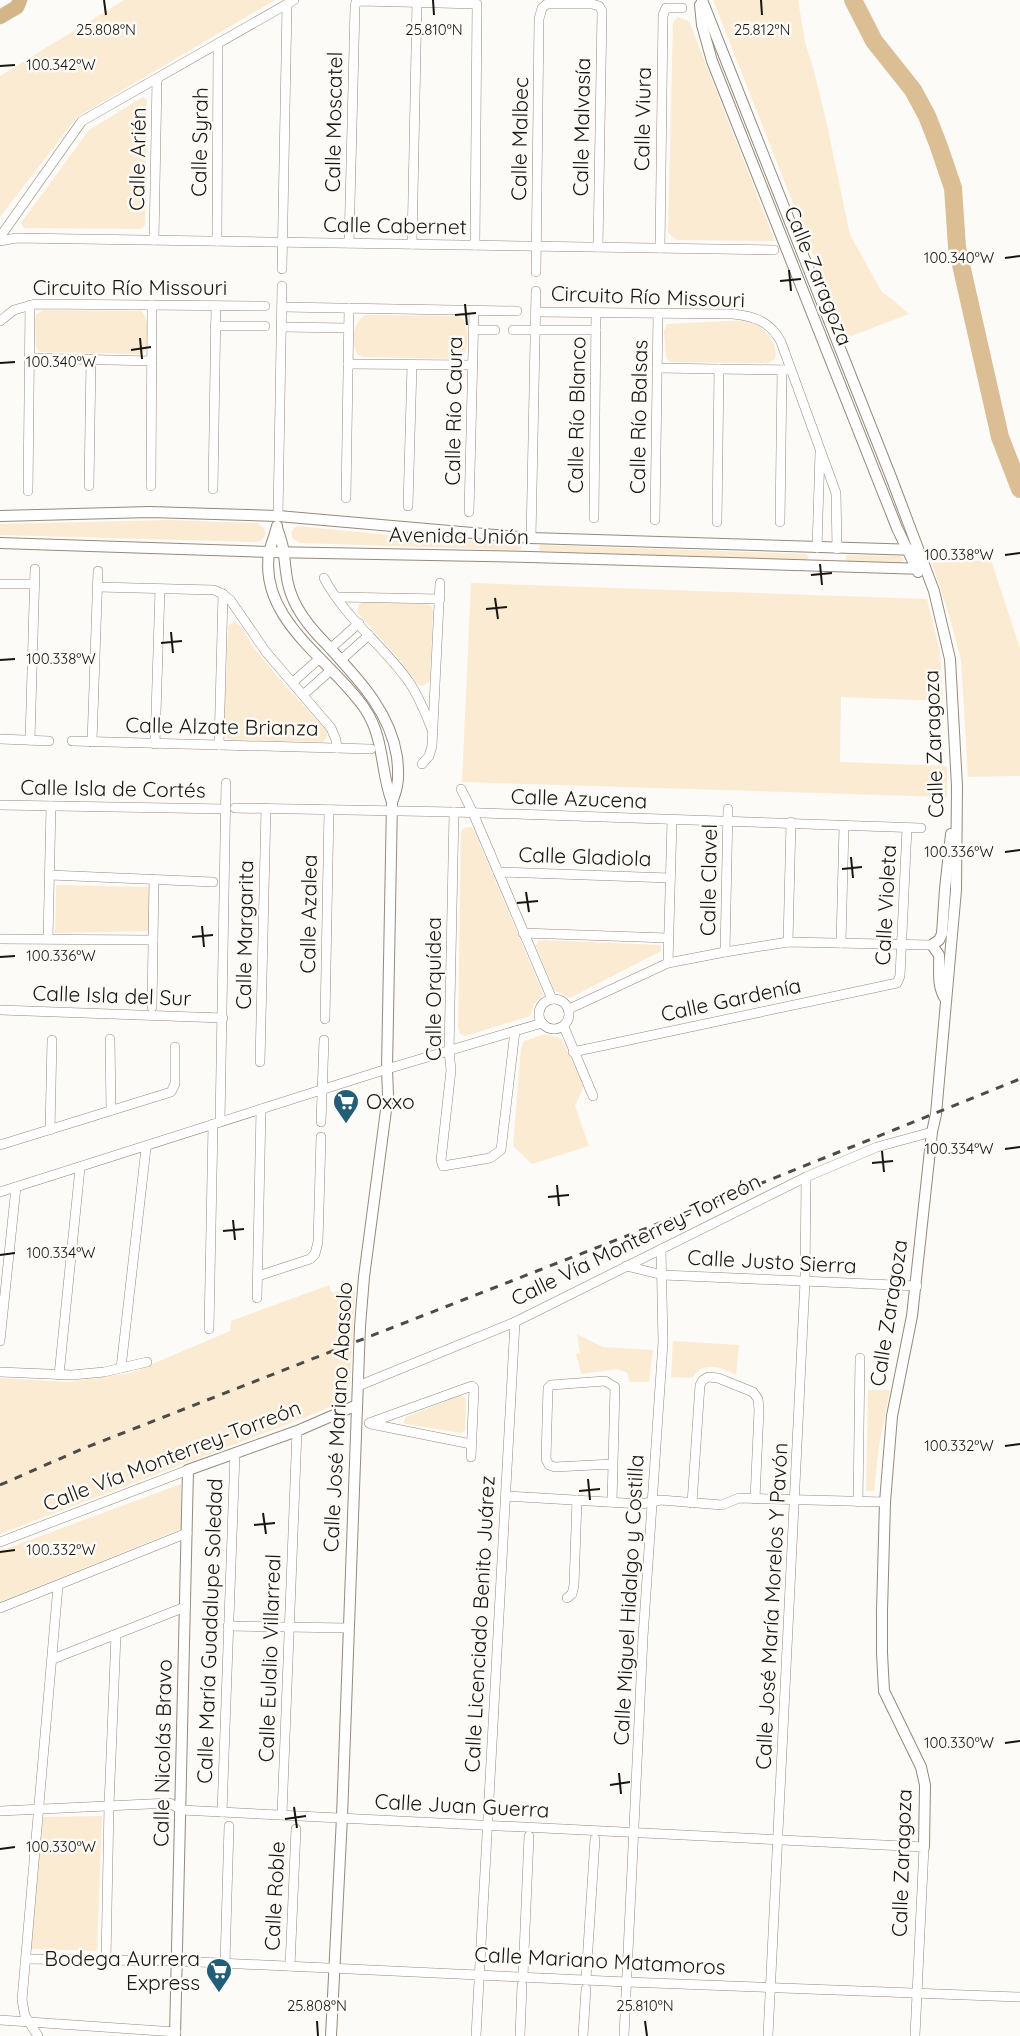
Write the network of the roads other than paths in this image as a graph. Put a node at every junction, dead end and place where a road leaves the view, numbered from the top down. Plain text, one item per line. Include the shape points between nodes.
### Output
1 (20, 0) edge
2 (701, 0) edge
3 (290, 2) edge
4 (417, 2) junction
5 (542, 8) joint
6 (682, 8) dead end
7 (0, 17) edge
8 (218, 44) junction
9 (157, 79) junction
10 (1, 234) edge
11 (154, 240) junction
12 (217, 241) junction
13 (283, 242) junction
14 (349, 243) junction
15 (412, 244) junction
16 (475, 245) junction
17 (536, 246) junction
18 (598, 247) junction
19 (660, 248) junction
20 (774, 250) dead end
21 (801, 250) junction
22 (789, 255) junction
23 (282, 269) dead end
24 (536, 272) dead end
25 (282, 286) dead end
26 (536, 291) dead end
27 (30, 305) junction
28 (152, 305) junction
29 (216, 306) junction
30 (265, 306) dead end
31 (282, 307) junction
32 (348, 308) junction
33 (474, 310) junction
34 (518, 311) dead end
35 (536, 312) junction
36 (596, 313) junction
37 (658, 313) junction
38 (0, 321) edge
39 (215, 326) junction
40 (265, 326) dead end
41 (282, 327) junction
42 (348, 328) junction
43 (474, 330) junction
44 (495, 330) dead end
45 (513, 330) dead end
46 (536, 330) junction
47 (596, 330) junction
48 (29, 358) junction
49 (91, 360) junction
50 (152, 361) junction
51 (348, 364) junction
52 (412, 365) junction
53 (473, 365) junction
54 (657, 368) junction
55 (719, 369) junction
56 (787, 370) junction
57 (820, 447) junction
58 (89, 486) dead end
59 (151, 486) dead end
60 (213, 489) dead end
61 (28, 491) dead end
62 (346, 498) dead end
63 (408, 506) dead end
64 (469, 512) dead end
65 (0, 516) edge
66 (594, 518) dead end
67 (656, 520) dead end
68 (278, 522) junction
69 (717, 522) dead end
70 (780, 522) dead end
71 (897, 528) junction
72 (531, 538) junction
73 (0, 543) edge
74 (818, 548) junction
75 (837, 549) junction
76 (883, 550) junction
77 (913, 550) junction
78 (269, 552) junction
79 (284, 552) junction
80 (530, 557) junction
81 (817, 566) junction
82 (836, 566) junction
83 (35, 569) dead end
84 (921, 569) junction
85 (98, 571) dead end
86 (324, 578) dead end
87 (440, 583) dead end
88 (0, 584) edge
89 (34, 584) junction
90 (98, 586) junction
91 (160, 589) junction
92 (223, 594) junction
93 (337, 597) junction
94 (440, 599) junction
95 (296, 606) junction
96 (283, 613) junction
97 (359, 623) junction
98 (369, 635) junction
99 (330, 649) junction
100 (320, 658) junction
101 (341, 660) junction
102 (331, 670) junction
103 (293, 682) junction
104 (303, 695) junction
105 (433, 732) junction
106 (0, 739) edge
107 (30, 740) junction
108 (49, 741) dead end
109 (72, 741) dead end
110 (92, 742) junction
111 (156, 744) junction
112 (219, 745) junction
113 (337, 748) junction
114 (370, 749) dead end
115 (422, 764) dead end
116 (226, 783) dead end
117 (461, 789) dead end
118 (0, 805) edge
119 (51, 806) junction
120 (392, 806) junction
121 (266, 808) junction
122 (230, 809) junction
123 (728, 809) dead end
124 (329, 810) junction
125 (454, 812) junction
126 (473, 813) junction
127 (957, 817) junction
128 (672, 820) junction
129 (728, 821) junction
130 (791, 822) junction
131 (844, 826) junction
132 (907, 828) junction
133 (921, 828) dead end
134 (498, 872) junction
135 (50, 875) junction
136 (670, 878) junction
137 (154, 879) junction
138 (213, 882) dead end
139 (523, 933) junction
140 (668, 938) junction
141 (0, 939) edge
142 (48, 939) junction
143 (153, 940) junction
144 (788, 942) junction
145 (840, 943) junction
146 (902, 945) junction
147 (932, 945) junction
148 (952, 946) junction
149 (725, 952) junction
150 (668, 963) junction
151 (897, 983) joint
152 (552, 999) junction
153 (946, 1000) junction
154 (152, 1007) dead end
155 (569, 1009) junction
156 (0, 1010) edge
157 (223, 1018) junction
158 (325, 1019) dead end
159 (542, 1023) junction
160 (564, 1026) junction
161 (515, 1031) junction
162 (110, 1039) dead end
163 (52, 1040) dead end
164 (324, 1040) dead end
165 (175, 1047) dead end
166 (449, 1051) junction
167 (573, 1052) junction
168 (260, 1062) dead end
169 (387, 1069) junction
170 (323, 1090) junction
171 (593, 1096) dead end
172 (261, 1109) junction
173 (111, 1110) junction
174 (321, 1122) dead end
175 (217, 1123) junction
176 (50, 1130) junction
177 (932, 1132) junction
178 (321, 1137) dead end
179 (0, 1145) edge
180 (146, 1148) junction
181 (80, 1168) junction
182 (806, 1177) junction
183 (16, 1188) junction
184 (0, 1192) edge
185 (661, 1249) junction
186 (626, 1266) junction
187 (663, 1275) junction
188 (258, 1276) junction
189 (805, 1281) junction
190 (916, 1286) junction
191 (257, 1298) dead end
192 (515, 1322) junction
193 (210, 1329) dead end
194 (0, 1341) edge
195 (860, 1358) dead end
196 (147, 1362) dead end
197 (121, 1368) junction
198 (0, 1372) edge
199 (59, 1375) junction
200 (358, 1386) junction
201 (357, 1405) junction
202 (356, 1423) junction
203 (369, 1423) junction
204 (297, 1431) junction
205 (471, 1444) junction
206 (235, 1453) junction
207 (471, 1457) dead end
208 (613, 1464) junction
209 (188, 1470) junction
210 (506, 1496) junction
211 (755, 1499) junction
212 (577, 1500) junction
213 (795, 1501) junction
214 (612, 1502) junction
215 (652, 1502) junction
216 (858, 1502) junction
217 (885, 1502) junction
218 (692, 1503) junction
219 (186, 1533) junction
220 (0, 1542) edge
221 (58, 1586) junction
222 (567, 1598) dead end
223 (185, 1607) junction
224 (0, 1608) edge
225 (228, 1626) junction
226 (289, 1627) junction
227 (348, 1628) junction
228 (116, 1635) junction
229 (52, 1659) junction
230 (109, 1805) junction
231 (38, 1809) junction
232 (181, 1810) junction
233 (0, 1811) edge
234 (222, 1812) junction
235 (282, 1814) junction
236 (342, 1817) junction
237 (486, 1825) junction
238 (229, 1826) dead end
239 (296, 1829) dead end
240 (634, 1832) junction
241 (529, 1836) dead end
242 (595, 1839) dead end
243 (778, 1839) junction
244 (924, 1847) junction
245 (26, 1959) junction
246 (106, 1960) junction
247 (178, 1961) junction
248 (225, 1963) junction
249 (290, 1966) junction
250 (335, 1967) junction
251 (479, 1974) junction
252 (522, 1980) junction
253 (627, 1982) junction
254 (586, 1984) junction
255 (771, 1986) junction
256 (917, 1992) junction
257 (1020, 1997) edge
258 (0, 2020) edge
259 (29, 2022) junction
260 (175, 2034) edge
261 (38, 2036) edge
262 (331, 2036) edge
263 (477, 2036) edge
264 (520, 2036) edge
265 (583, 2036) edge
266 (624, 2036) edge
267 (768, 2036) edge
268 (915, 2036) edge

1 - 7 main road
2 - 21 street, Calle Zaragoza
2 - 22 street, Calle Zaragoza via 702,25 712,61
3 - 8 street
3 - 13 street
4 - 14 street, Calle Moscatel via 356,2
4 - 15 street
4 - 16 street via 477,4
5 - 17 street, Calle Malbec
5 - 18 street, Calle Malvasía via 550,3 592,4 601,8
6 - 19 street, Calle Viura via 666,8 663,15
8 - 9 street
8 - 12 street, Calle Syrah
9 - 10 street via 82,121
9 - 11 street, Calle Arién
10 - 11 street, Calle Cabernet via 16,238
11 - 12 street, Calle Cabernet
12 - 13 street, Calle Cabernet
13 - 14 street, Calle Cabernet
13 - 23 street
14 - 15 street, Calle Cabernet
15 - 16 street, Calle Cabernet
16 - 17 street, Calle Cabernet
17 - 18 street, Calle Cabernet
17 - 24 street, Calle Malbec
18 - 19 street, Calle Cabernet
19 - 20 street, Calle Cabernet
21 - 22 street
21 - 77 street, Calle Zaragoza
22 - 71 street, Calle Zaragoza
25 - 31 street, Calle José Mariano Abasolo
26 - 35 street
27 - 28 street, Circuito Río Missouri
27 - 38 street, Circuito Río Missouri via 14,310
27 - 48 street
28 - 29 street, Circuito Río Missouri
28 - 50 street
29 - 30 street, Circuito Río Missouri
29 - 39 street
31 - 32 street
31 - 41 street, Calle José Mariano Abasolo
32 - 33 street
32 - 42 street
33 - 34 street
33 - 43 street, Calle Río Caura
35 - 36 street, Circuito Río Missouri
35 - 46 street
36 - 37 street, Circuito Río Missouri
36 - 47 street, Calle Río Blanco
37 - 54 street, Calle Río Balsas
37 - 56 street, Circuito Río Missouri via 733,314 759,320 778,337
39 - 40 street, Circuito Río Missouri
39 - 60 street
41 - 42 street
41 - 68 street, Calle José Mariano Abasolo
42 - 51 street
43 - 44 street
43 - 53 street, Calle Río Caura
45 - 46 street, Circuito Río Missouri
46 - 47 street, Circuito Río Missouri
46 - 72 street
47 - 66 street, Calle Río Blanco
48 - 49 street
48 - 61 street
49 - 50 street
49 - 58 street
50 - 59 street
51 - 52 street
51 - 62 street
52 - 53 street
52 - 63 street
53 - 64 street, Calle Río Caura
54 - 55 street
54 - 67 street, Calle Río Balsas
55 - 56 street
55 - 69 street
56 - 57 street, Circuito Río Missouri
56 - 70 street
57 - 74 street, Circuito Río Missouri
57 - 75 street, Circuito Río Missouri via 836,493
65 - 68 street, Avenida Unión via 150,512
68 - 72 street, Avenida Unión
68 - 78 street, Calle José Mariano Abasolo
68 - 79 street, Calle José Mariano Abasolo
71 - 76 street via 894,542
71 - 77 street, Calle Zaragoza
72 - 74 street, Avenida Unión
72 - 80 street
73 - 78 street, Avenida Unión
74 - 75 street, Avenida Unión
74 - 81 street
75 - 76 street, Avenida Unión
75 - 82 street
76 - 77 street, Avenida Unión
77 - 84 street, Calle Zaragoza
78 - 79 street, Avenida Unión
78 - 96 street, Calle José Mariano Abasolo via 271,585
79 - 80 street, Avenida Unión
79 - 95 street, Calle José Mariano Abasolo via 287,584
80 - 81 street, Avenida Unión
81 - 82 street, Avenida Unión
82 - 84 street, Avenida Unión
83 - 89 street
84 - 127 street, Calle Zaragoza via 933,591 950,659
85 - 90 street
86 - 93 street
87 - 94 street
88 - 89 street
89 - 107 street
90 - 91 street
90 - 110 street
91 - 92 street via 214,590
91 - 111 street
92 - 103 street
92 - 112 street
93 - 94 street
93 - 97 street
94 - 105 street
95 - 96 street
95 - 99 street, Calle José Mariano Abasolo
96 - 100 street, Calle José Mariano Abasolo
97 - 98 street
97 - 99 street
98 - 101 street
98 - 105 street via 409,682
99 - 100 street
99 - 101 street, Calle José Mariano Abasolo
100 - 102 street, Calle José Mariano Abasolo
100 - 103 street
101 - 102 street
101 - 120 street, Calle José Mariano Abasolo via 372,697 391,733 399,786
102 - 104 street
102 - 120 street, Calle José Mariano Abasolo via 371,720 380,742
103 - 104 street
104 - 113 street via 331,728
105 - 115 street via 431,752
106 - 107 street
107 - 108 street
109 - 110 street, Calle Alzate Brianza
110 - 111 street, Calle Alzate Brianza
111 - 112 street, Calle Alzate Brianza
112 - 113 street, Calle Alzate Brianza
113 - 114 street, Calle Alzate Brianza
116 - 122 street
117 - 126 street
118 - 119 street, Calle Isla de Cortés
119 - 122 street, Calle Isla de Cortés
119 - 135 street
120 - 124 street, Calle Azucena
120 - 125 street, Calle Azucena
120 - 169 street, Calle José Mariano Abasolo
121 - 122 street, Calle Azucena
121 - 124 street, Calle Azucena
121 - 168 street, Calle Margarita
122 - 157 street
123 - 129 street, Calle Clavel
124 - 158 street, Calle Azalea
125 - 126 street, Calle Azucena
125 - 166 street, Calle Orquídea
126 - 128 street, Calle Azucena
126 - 134 street
127 - 147 street via 951,835 942,934
127 - 148 street, Calle Zaragoza
128 - 129 street, Calle Azucena
128 - 136 street
129 - 130 street, Calle Azucena
129 - 149 street, Calle Clavel
130 - 131 street, Calle Azucena
130 - 144 street
131 - 132 street, Calle Azucena
131 - 145 street
132 - 133 street, Calle Azucena
132 - 146 street, Calle Violeta
134 - 136 street, Calle Gladiola
134 - 139 street
135 - 137 street
135 - 142 street
136 - 140 street
137 - 138 street
137 - 143 street
139 - 140 street
139 - 152 street
140 - 150 street
141 - 142 street
142 - 143 street
143 - 154 street
144 - 145 street
144 - 149 street
145 - 146 street
146 - 147 street
146 - 151 street, Calle Violeta
147 - 148 street
147 - 153 street via 939,955 939,983
148 - 153 street, Calle Zaragoza
149 - 150 street
150 - 155 street
151 - 167 street, Calle Gardenía
152 - 155 street via 560,1000
152 - 159 street via 540,1008
153 - 177 street, Calle Zaragoza
155 - 160 street
156 - 157 street, Calle Isla del Sur
157 - 175 street
159 - 160 street via 554,1030
159 - 161 street
160 - 167 street
161 - 166 street
161 - 166 street, Calle Orquídea via 501,1150 490,1158 447,1167 441,1160 451,1070
162 - 173 street
163 - 176 street
164 - 170 street
165 - 173 street via 173,1090
166 - 169 street
167 - 171 street
169 - 170 street
169 - 200 street, Calle José Mariano Abasolo via 388,1095 362,1299
170 - 172 street
170 - 174 street
172 - 175 street
172 - 188 street
173 - 176 street
175 - 180 street
175 - 193 street
176 - 179 street
177 - 182 street, Calle Vía Monterrey-Torreón via 877,1147
177 - 190 street, Calle Zaragoza
178 - 188 street via 315,1254
180 - 181 street
180 - 197 street
181 - 183 street
181 - 199 street
182 - 185 street, Calle Vía Monterrey-Torreón
182 - 189 street, Calle José María Morelos Y Pavón
183 - 184 street
183 - 194 street
185 - 186 street, Calle Vía Monterrey-Torreón
185 - 187 street, Calle Miguel Hidalgo y Costilla
186 - 187 street, Calle Justo Sierra
186 - 192 street, Calle Vía Monterrey-Torreón
187 - 189 street, Calle Justo Sierra
187 - 215 street, Calle Miguel Hidalgo y Costilla via 663,1342
188 - 191 street
189 - 190 street, Calle Justo Sierra
189 - 213 street, Calle José María Morelos Y Pavón
190 - 217 street, Calle Zaragoza via 892,1416
192 - 200 street, Calle Vía Monterrey-Torreón
192 - 210 street, Calle Licenciado Benito Juárez
195 - 216 street
196 - 197 street
197 - 199 street
198 - 199 street
200 - 201 street, Calle José Mariano Abasolo
201 - 202 street, Calle José Mariano Abasolo
201 - 204 street, Calle Vía Monterrey-Torreón
202 - 203 street
202 - 227 street, Calle José Mariano Abasolo
203 - 205 street
203 - 205 street via 470,1385 474,1388
204 - 206 street, Calle Vía Monterrey-Torreón
204 - 226 street, Calle Eulalio Villarreal
205 - 207 street
206 - 209 street, Calle Vía Monterrey-Torreón
206 - 225 street, Calle María Guadalupe Soledad
208 - 208 street via 613,1384 605,1381 551,1385 546,1459 549,1465
208 - 214 street
209 - 219 street, Calle Nicolás Bravo
209 - 220 street, Calle Vía Monterrey-Torreón
210 - 212 street
210 - 237 street, Calle Licenciado Benito Juárez
211 - 213 street
211 - 218 street via 736,1498 722,1505
211 - 218 street via 758,1398 753,1392 713,1377 700,1385
212 - 214 street
212 - 222 street via 574,1585
213 - 216 street
213 - 243 street, Calle José María Morelos Y Pavón
214 - 215 street
215 - 218 street
215 - 240 street, Calle Miguel Hidalgo y Costilla
216 - 217 street
217 - 244 street, Calle Zaragoza via 883,1680 890,1706 921,1767 926,1792
219 - 221 street
219 - 223 street, Calle Nicolás Bravo
221 - 224 street
221 - 229 street
223 - 228 street
223 - 232 street, Calle Nicolás Bravo
225 - 226 street
225 - 234 street, Calle María Guadalupe Soledad
226 - 227 street
226 - 235 street, Calle Eulalio Villarreal
227 - 236 street, Calle José Mariano Abasolo
228 - 229 street
228 - 230 street
229 - 231 street
230 - 231 street, Calle Juan Guerra
230 - 232 street, Calle Juan Guerra via 171,1803
230 - 246 street
231 - 233 street, Calle Juan Guerra
231 - 245 street
232 - 234 street, Calle Juan Guerra
232 - 247 street, Calle Nicolás Bravo
234 - 235 street, Calle Juan Guerra
235 - 236 street, Calle Juan Guerra
236 - 237 street, Calle Juan Guerra
236 - 250 street, Calle José Mariano Abasolo
237 - 240 street, Calle Juan Guerra
237 - 251 street, Calle Licenciado Benito Juárez
238 - 248 street
239 - 249 street, Calle Roble
240 - 243 street, Calle Juan Guerra
240 - 253 street, Calle Miguel Hidalgo y Costilla
241 - 252 street
242 - 254 street
243 - 244 street, Calle Juan Guerra
243 - 255 street, Calle José María Morelos Y Pavón
244 - 256 street, Calle Zaragoza
245 - 246 street, Calle Mariano Matamoros
245 - 259 street via 22,2000
246 - 247 street, Calle Mariano Matamoros
247 - 248 street, Calle Mariano Matamoros
247 - 260 street, Calle Nicolás Bravo
248 - 249 street, Calle Mariano Matamoros
249 - 250 street, Calle Mariano Matamoros
250 - 251 street, Calle Mariano Matamoros
250 - 262 street, Calle José Mariano Abasolo
251 - 252 street, Calle Mariano Matamoros
251 - 263 street, Calle Licenciado Benito Juárez
252 - 254 street, Calle Mariano Matamoros
252 - 264 street
253 - 254 street, Calle Mariano Matamoros
253 - 255 street, Calle Mariano Matamoros
253 - 266 street, Calle Miguel Hidalgo y Costilla
254 - 265 street
255 - 256 street, Calle Mariano Matamoros
255 - 267 street, Calle José María Morelos Y Pavón
256 - 257 street, Calle Mariano Matamoros
256 - 268 street, Calle Zaragoza
258 - 259 street
259 - 260 street
259 - 261 street

